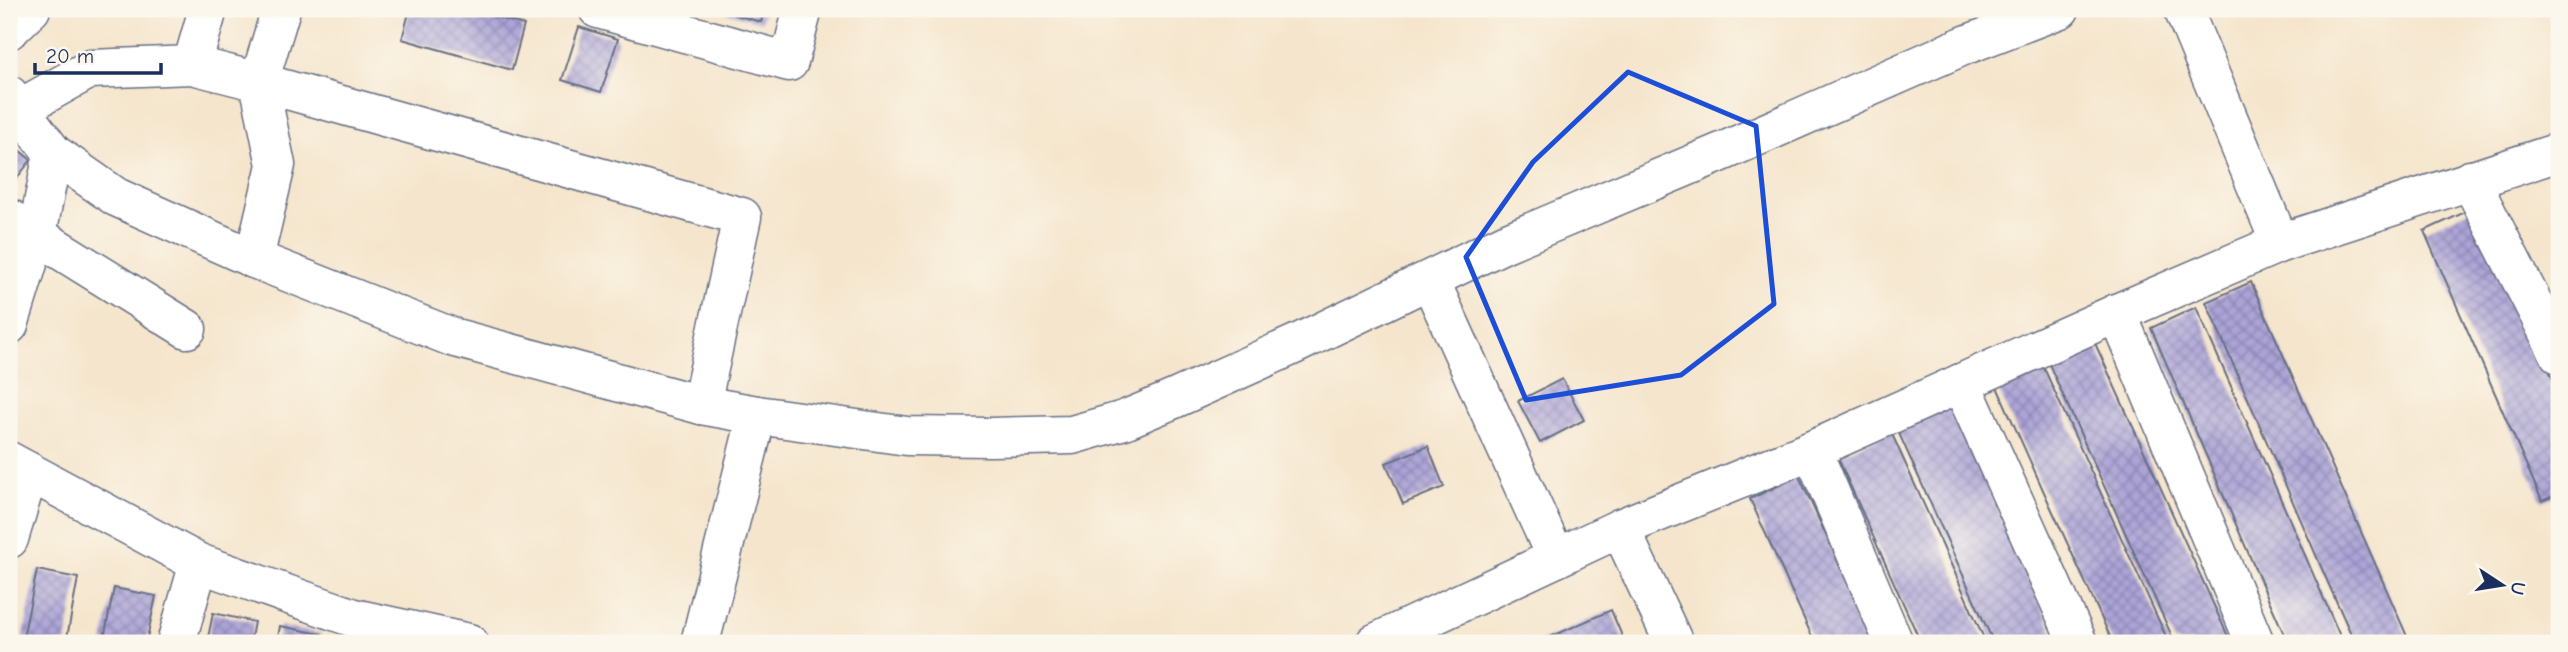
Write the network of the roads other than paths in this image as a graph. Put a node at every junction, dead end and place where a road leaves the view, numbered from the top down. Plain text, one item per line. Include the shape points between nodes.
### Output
1 (31, 9) edge
2 (208, 9) edge
3 (281, 9) edge
4 (598, 9) edge
5 (803, 9) edge
6 (2060, 9) edge
7 (2183, 9) edge
8 (9, 30) edge
9 (192, 65) junction
10 (259, 82) junction
11 (14, 102) edge
12 (2559, 152) edge
13 (53, 153) junction
14 (2470, 180) junction
15 (23, 226) edge
16 (2280, 243) junction
17 (254, 260) junction
18 (1430, 280) junction
19 (2117, 313) junction
20 (9, 325) edge
21 (187, 329) dead end
22 (2559, 354) edge
23 (1961, 383) junction
24 (701, 404) junction
25 (757, 415) junction
26 (1812, 450) junction
27 (19, 467) edge
28 (1620, 528) junction
29 (9, 539) edge
30 (1556, 558) junction
31 (199, 562) junction
32 (352, 631) edge
33 (1398, 639) edge
34 (176, 643) edge
35 (469, 643) edge
36 (700, 643) edge
37 (1674, 643) edge
38 (1894, 643) edge
39 (2078, 643) edge
40 (2255, 643) edge

1 - 8 street
2 - 9 street
3 - 10 street
4 - 5 street via 789,62
6 - 18 street via 1963,46 1505,243
7 - 16 street
9 - 10 street
9 - 11 street via 90,69
10 - 17 street via 276,165
10 - 24 street via 742,217
11 - 13 street
12 - 14 street
13 - 15 street
13 - 17 street via 116,197
14 - 16 street
14 - 22 street
15 - 20 street
15 - 21 street
16 - 19 street
17 - 24 street via 452,337
18 - 25 street via 1174,399 1072,435 907,436
18 - 30 street
19 - 23 street
19 - 40 street
23 - 26 street
23 - 39 street
24 - 25 street
25 - 36 street
26 - 28 street
26 - 38 street
27 - 29 street
27 - 31 street
28 - 30 street
28 - 37 street
30 - 33 street
31 - 32 street
31 - 34 street
32 - 35 street

